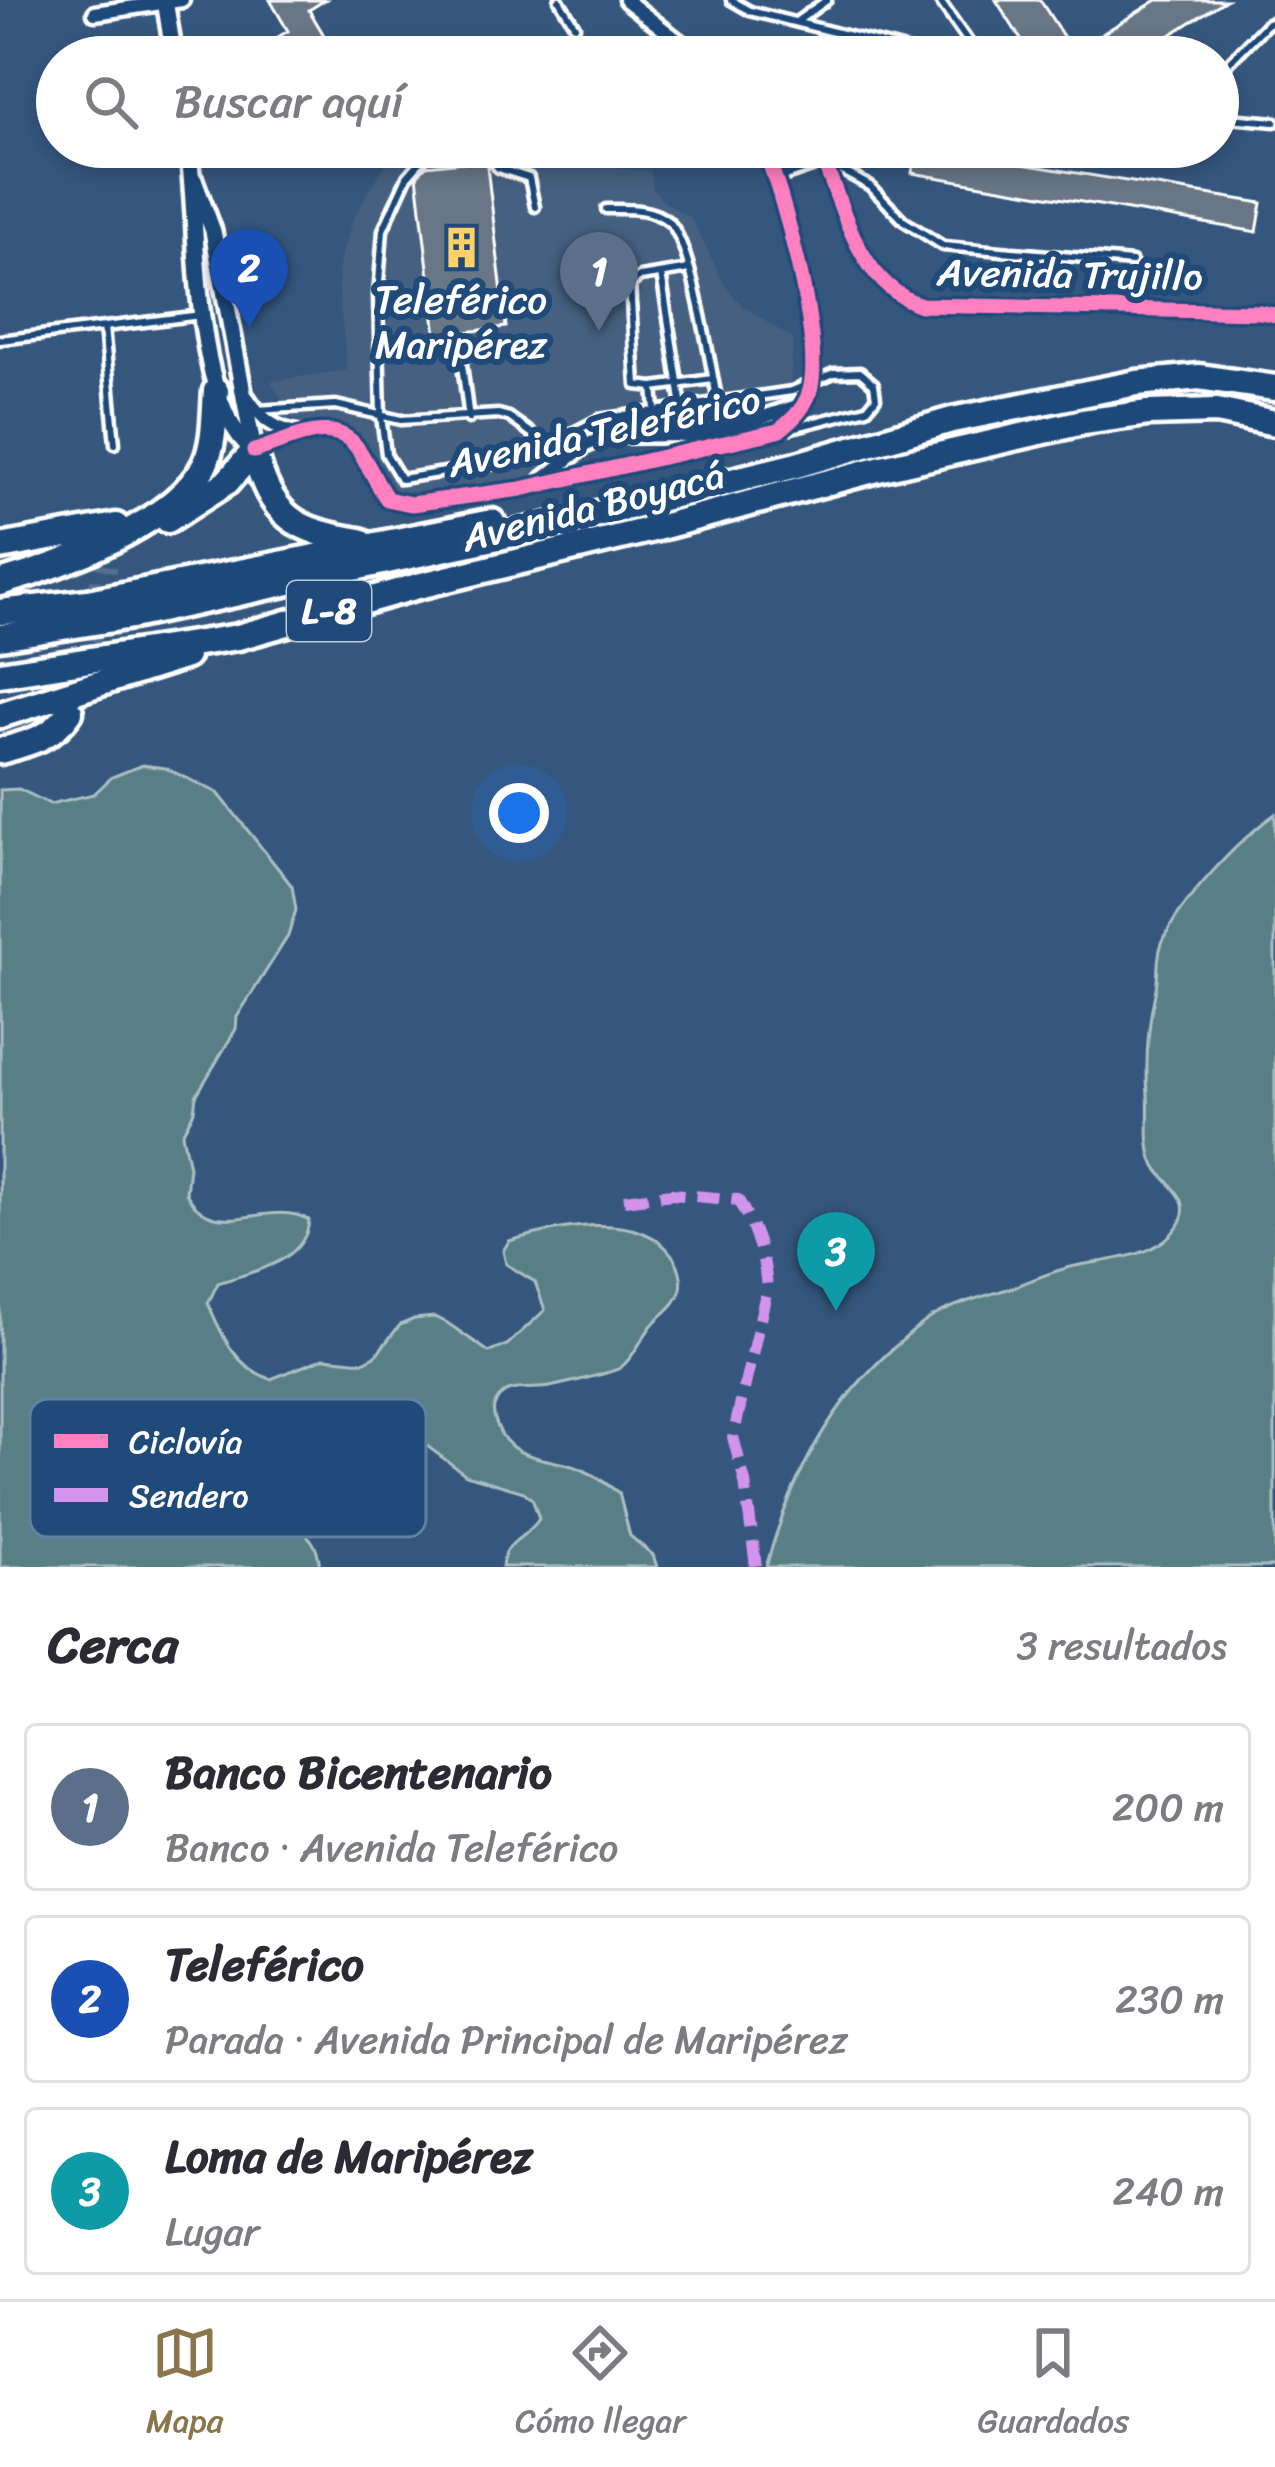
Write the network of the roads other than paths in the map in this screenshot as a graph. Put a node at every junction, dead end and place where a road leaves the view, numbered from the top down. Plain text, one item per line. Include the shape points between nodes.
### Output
1 (560, 0) edge
2 (626, 0) edge
3 (731, 0) edge
4 (827, 0) edge
5 (939, 0) edge
6 (171, 1) edge
7 (95, 13) dead end
8 (1275, 21) edge
9 (795, 22) junction
10 (575, 26) dead end
11 (173, 36) edge
12 (672, 36) edge
13 (851, 36) edge
14 (964, 36) edge
15 (1239, 53) edge
16 (1239, 119) edge
17 (1275, 122) edge
18 (192, 168) edge
19 (415, 168) edge
20 (498, 168) edge
21 (772, 168) edge
22 (800, 168) edge
23 (826, 168) edge
24 (837, 168) edge
25 (776, 176) junction
26 (193, 177) junction
27 (535, 207) dead end
28 (606, 208) dead end
29 (218, 262) junction
30 (1132, 262) dead end
31 (195, 265) junction
32 (689, 269) junction
33 (661, 274) junction
34 (204, 315) junction
35 (1275, 315) edge
36 (104, 327) junction
37 (458, 333) dead end
38 (0, 340) edge
39 (713, 379) junction
40 (812, 380) junction
41 (678, 383) junction
42 (1271, 385) edge
43 (653, 387) junction
44 (228, 388) junction
45 (718, 403) junction
46 (804, 404) junction
47 (655, 409) junction
48 (682, 409) junction
49 (255, 410) junction
50 (381, 416) junction
51 (469, 419) junction
52 (1275, 422) edge
53 (778, 431) junction
54 (303, 434) junction
55 (115, 444) dead end
56 (548, 445) junction
57 (254, 451) junction
58 (521, 489) junction
59 (701, 490) junction
60 (153, 515) junction
61 (374, 543) junction
62 (0, 547) edge
63 (106, 565) tunnel mouth
64 (0, 583) edge
65 (0, 612) edge
66 (0, 637) edge
67 (238, 637) junction
68 (0, 674) edge
69 (70, 712) tunnel mouth
70 (0, 715) edge
71 (0, 751) edge

1 - 10 lane
2 - 12 street
3 - 9 lane
4 - 9 lane
5 - 14 lane
6 - 7 street
6 - 11 street
8 - 15 lane
9 - 13 lane
16 - 17 lane
18 - 26 street
19 - 50 lane via 383,230
20 - 27 lane via 529,178
21 - 25 street, Avenida Teleférico
22 - 25 street
23 - 35 street, Avenida Trujillo via 870,270 892,294 921,305
24 - 30 lane via 943,246
25 - 40 street, Avenida Teleférico via 802,285
26 - 29 street
26 - 31 street
28 - 32 lane via 654,212 670,223
29 - 31 street via 204,253
29 - 44 street
31 - 34 street
32 - 33 lane
32 - 39 lane
33 - 41 lane
33 - 43 lane via 630,284 636,385
34 - 36 lane
34 - 44 street
36 - 38 lane
36 - 55 lane
37 - 51 lane
39 - 41 lane
39 - 45 lane
40 - 45 lane
40 - 46 street, Avenida Teleférico
40 - 53 lane via 860,372 874,384 874,404
41 - 43 lane
41 - 48 lane
42 - 59 highway, Avenida Boyacá / L-8 via 1199,377 1137,383 952,420
43 - 47 lane
44 - 49 street
44 - 57 street via 231,429
44 - 60 highway via 202,470
45 - 48 lane
46 - 53 street, Avenida Teleférico
46 - 58 street, Avenida Teleférico via 686,435 608,436
47 - 48 lane
47 - 56 lane via 599,418
49 - 50 lane via 336,405
49 - 54 street, Avenida Teleférico via 280,431
50 - 51 lane
50 - 56 lane via 386,454 401,479 520,460
51 - 56 lane via 509,417
52 - 67 highway, Avenida Boyacá / L-8 via 1216,411 1083,422
53 - 58 street, Avenida Teleférico
54 - 57 street
54 - 58 street, Avenida Teleférico via 326,429 352,440 387,499
57 - 61 highway via 266,492 287,517 322,535
57 - 63 highway via 204,499
59 - 61 highway via 614,497
59 - 66 highway, Avenida Boyacá / L-8 via 132,616
60 - 62 highway
60 - 64 highway via 91,550
61 - 65 highway via 88,602
67 - 68 highway, Avenida Boyacá / L-8
67 - 70 highway
69 - 71 highway via 58,729

